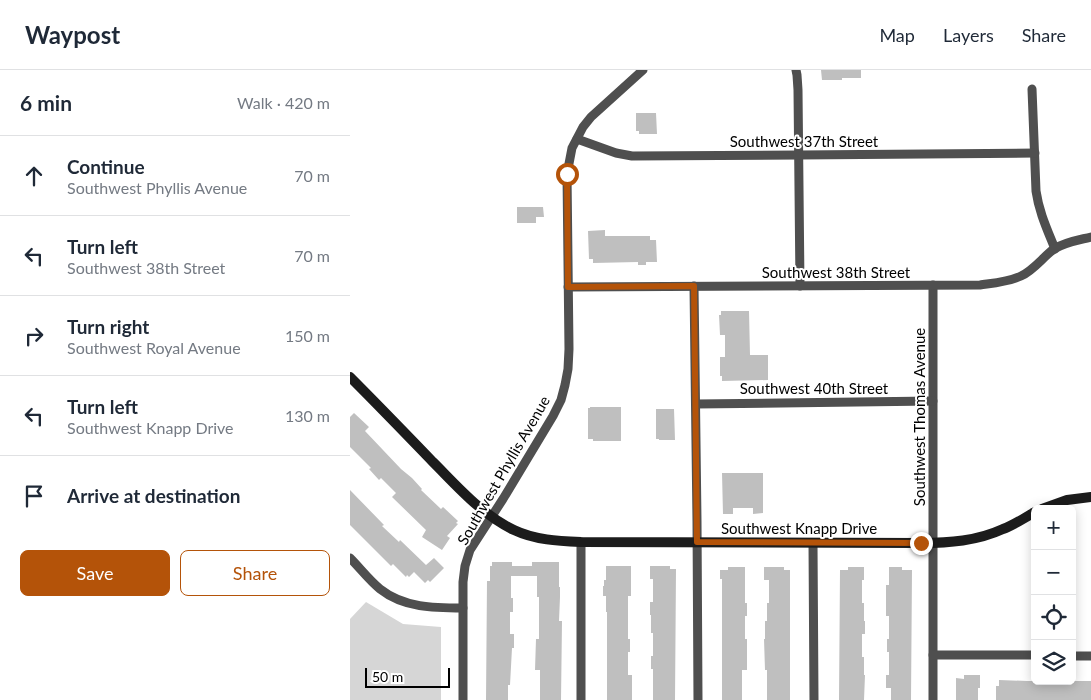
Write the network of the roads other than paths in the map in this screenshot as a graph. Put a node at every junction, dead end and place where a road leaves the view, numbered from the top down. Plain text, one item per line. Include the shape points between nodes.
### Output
1 (643, 70) edge
2 (796, 70) edge
3 (1032, 89) dead end
4 (577, 139) junction
5 (1035, 153) junction
6 (799, 155) junction
7 (1091, 237) edge
8 (1055, 249) junction
9 (933, 285) junction
10 (694, 286) junction
11 (800, 286) junction
12 (568, 287) junction
13 (350, 377) edge
14 (933, 401) junction
15 (696, 404) junction
16 (1091, 497) edge
17 (1053, 505) edge
18 (1031, 514) edge
19 (491, 516) junction
20 (581, 542) junction
21 (697, 542) junction
22 (813, 543) junction
23 (933, 543) junction
24 (350, 558) edge
25 (463, 608) junction
26 (933, 655) junction
27 (1031, 656) edge
28 (1076, 656) edge
29 (1091, 656) edge
30 (463, 700) edge
31 (581, 700) edge
32 (698, 700) edge
33 (814, 700) edge
34 (933, 700) edge

1 - 4 street, Southwest Phyllis Avenue via 591,117
2 - 6 street
3 - 5 street
4 - 6 street, Southwest 37th Street via 632,156
4 - 12 street, Southwest Phyllis Avenue via 567,174
5 - 6 street, Southwest 37th Street
5 - 8 street via 1038,205
6 - 11 street
7 - 8 street, Southwest 38th Street
8 - 9 street, Southwest 38th Street via 1022,276 1000,283
9 - 11 street, Southwest 38th Street
9 - 14 street, Southwest Thomas Avenue
10 - 11 street, Southwest 38th Street
10 - 12 street, Southwest 38th Street
10 - 15 street
12 - 19 street, Southwest Phyllis Avenue via 568,369 561,400
13 - 19 street, Southwest Knapp Drive via 467,496
14 - 15 street, Southwest 40th Street
14 - 23 street, Southwest Thomas Avenue
15 - 21 street
16 - 17 street
18 - 23 street, Southwest Knapp Drive via 985,536
19 - 20 street, Southwest Knapp Drive via 534,538
19 - 25 street, Southwest Phyllis Avenue via 470,550 463,582
20 - 21 street, Southwest Knapp Drive
20 - 31 street
21 - 22 street, Southwest Knapp Drive
21 - 32 street
22 - 23 street, Southwest Knapp Drive
22 - 33 street
23 - 26 street, Southwest Thomas Avenue
24 - 25 street via 380,589 402,602 429,608
25 - 30 street, Southwest Phyllis Avenue
26 - 27 street
26 - 34 street, Southwest Thomas Avenue
28 - 29 street

